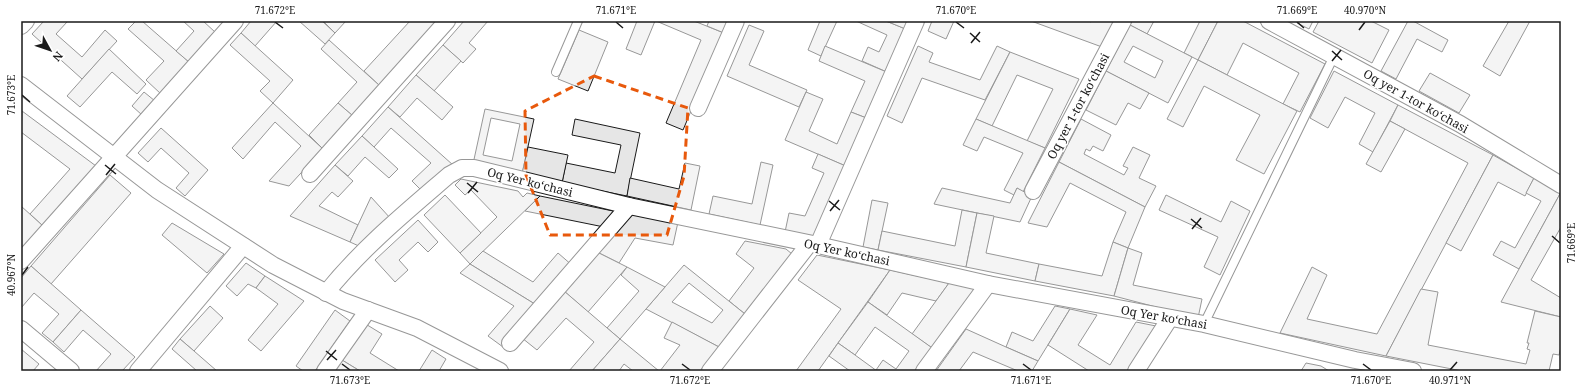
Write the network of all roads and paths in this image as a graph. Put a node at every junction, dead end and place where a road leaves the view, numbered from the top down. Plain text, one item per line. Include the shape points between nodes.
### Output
1 (26, 21) edge
2 (235, 21) edge
3 (447, 21) edge
4 (578, 21) edge
5 (736, 21) edge
6 (916, 21) edge
7 (1123, 21) edge
8 (1270, 21) edge
9 (21, 26) edge
10 (1334, 56) junction
11 (556, 72) dead end
12 (21, 85) edge
13 (698, 108) dead end
14 (114, 156) junction
15 (310, 174) dead end
16 (1561, 185) edge
17 (1033, 191) dead end
18 (629, 206) junction
19 (813, 244) junction
20 (243, 246) junction
21 (21, 261) edge
22 (988, 284) junction
23 (326, 293) junction
24 (368, 310) junction
25 (1170, 318) junction
26 (1204, 324) junction
27 (21, 329) edge
28 (510, 343) dead end
29 (1352, 365) edge
30 (53, 366) edge
31 (71, 371) edge
32 (138, 371) edge
33 (325, 371) edge
34 (500, 371) edge
35 (710, 371) edge
36 (924, 371) edge
37 (1136, 371) edge
38 (1413, 371) edge

1 - 9 street
2 - 14 street
3 - 15 street
4 - 11 lane
5 - 13 street
6 - 19 street
7 - 17 street, Oq yer 1-tor koʻchasi
8 - 10 street, Oq yer 1-tor koʻchasi
10 - 16 street, Oq yer 1-tor koʻchasi via 1460,124
10 - 26 lane
12 - 14 street
14 - 20 street via 157,190
14 - 21 street
18 - 19 street, Oq Yer koʻchasi
18 - 23 street, Oq Yer koʻchasi via 474,168 462,168 449,175 365,249
18 - 28 street
19 - 22 street, Oq Yer koʻchasi
19 - 35 street
20 - 23 street
20 - 32 street
22 - 25 street, Oq Yer koʻchasi
22 - 36 street
23 - 24 street
24 - 33 street
24 - 34 street via 417,328
25 - 26 street, Oq Yer koʻchasi
25 - 37 street
26 - 29 street, Oq Yer koʻchasi
27 - 30 street
29 - 38 street, Oq Yer koʻchasi
30 - 31 street

